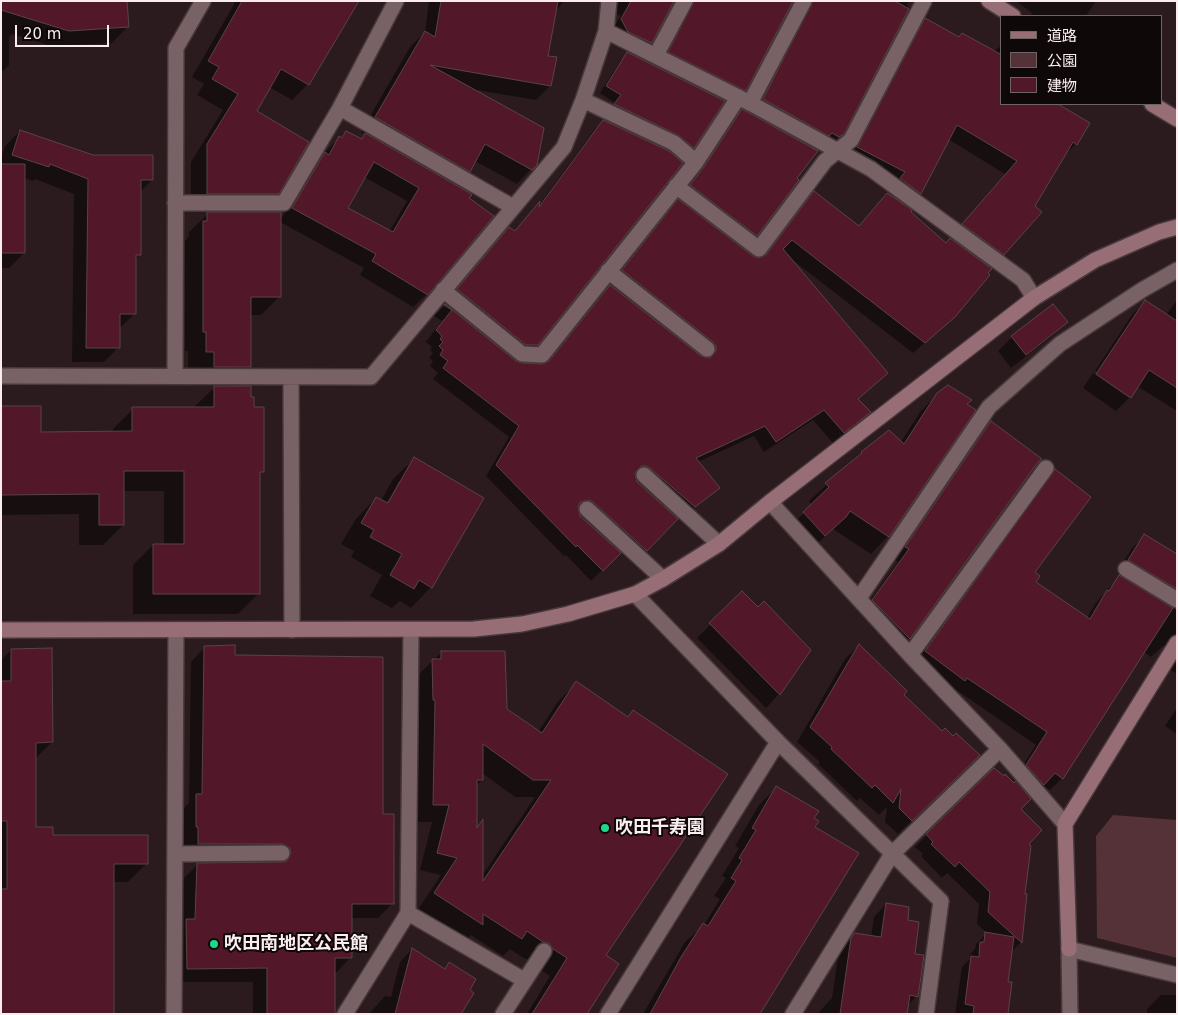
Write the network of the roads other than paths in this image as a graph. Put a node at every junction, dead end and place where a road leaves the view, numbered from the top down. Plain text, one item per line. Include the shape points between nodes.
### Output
1 (203, 1) edge
2 (396, 1) edge
3 (609, 1) edge
4 (685, 1) edge
5 (804, 1) edge
6 (924, 1) edge
7 (988, 1) edge
8 (1011, 15) edge
9 (606, 31) junction
10 (656, 55) junction
11 (583, 100) junction
12 (744, 100) junction
13 (1154, 105) edge
14 (340, 108) junction
15 (1177, 120) edge
16 (838, 150) junction
17 (696, 162) junction
18 (676, 186) junction
19 (175, 203) junction
20 (513, 207) junction
21 (1177, 227) edge
22 (1177, 270) edge
23 (608, 271) junction
24 (443, 290) junction
25 (1034, 298) junction
26 (707, 349) dead end
27 (1, 376) edge
28 (175, 376) junction
29 (291, 377) junction
30 (1046, 468) dead end
31 (644, 475) dead end
32 (770, 502) junction
33 (587, 509) dead end
34 (720, 544) junction
35 (1126, 569) dead end
36 (663, 579) junction
37 (635, 594) junction
38 (859, 598) junction
39 (1177, 600) edge
40 (1, 630) edge
41 (176, 630) junction
42 (292, 630) junction
43 (411, 630) junction
44 (1177, 643) edge
45 (910, 655) junction
46 (778, 742) junction
47 (1000, 749) junction
48 (1065, 824) junction
49 (282, 853) dead end
50 (175, 854) junction
51 (892, 854) junction
52 (408, 913) junction
53 (1069, 949) junction
54 (544, 951) dead end
55 (1177, 975) edge
56 (524, 980) junction
57 (174, 1014) edge
58 (345, 1014) edge
59 (503, 1014) edge
60 (608, 1014) edge
61 (793, 1014) edge
62 (926, 1014) edge
63 (1070, 1014) edge

1 - 19 street via 176,48
2 - 14 street
3 - 9 street
4 - 10 street
5 - 12 street
6 - 16 street via 852,140
7 - 8 street
9 - 10 street
9 - 11 street
10 - 12 street
11 - 17 street via 674,143
11 - 20 street via 564,147
12 - 16 street
12 - 17 street
13 - 15 street
14 - 19 street via 284,203
14 - 20 street
16 - 18 street via 825,161 759,249
16 - 25 street via 871,169 1023,280
17 - 18 street
18 - 23 street
19 - 28 street
20 - 24 street
21 - 25 street via 1095,260
22 - 38 street via 1060,344 989,407
23 - 24 street via 542,355 522,354
23 - 26 street
24 - 29 street via 371,377
25 - 32 street
27 - 28 street
28 - 29 street
29 - 42 street
30 - 45 street
31 - 34 street
32 - 34 street
32 - 38 street
33 - 36 street
34 - 36 street
35 - 39 street
36 - 37 street
37 - 43 street via 522,624
37 - 46 street
38 - 45 street
40 - 41 street
41 - 42 street
41 - 50 street
42 - 43 street
43 - 52 street
44 - 48 street
45 - 47 street
46 - 51 street
46 - 60 street
47 - 48 street
47 - 51 street
48 - 53 street
49 - 50 street
50 - 57 street
51 - 61 street
51 - 62 street via 941,901
52 - 56 street
52 - 58 street
53 - 55 street
53 - 63 street
54 - 56 street
56 - 59 street

